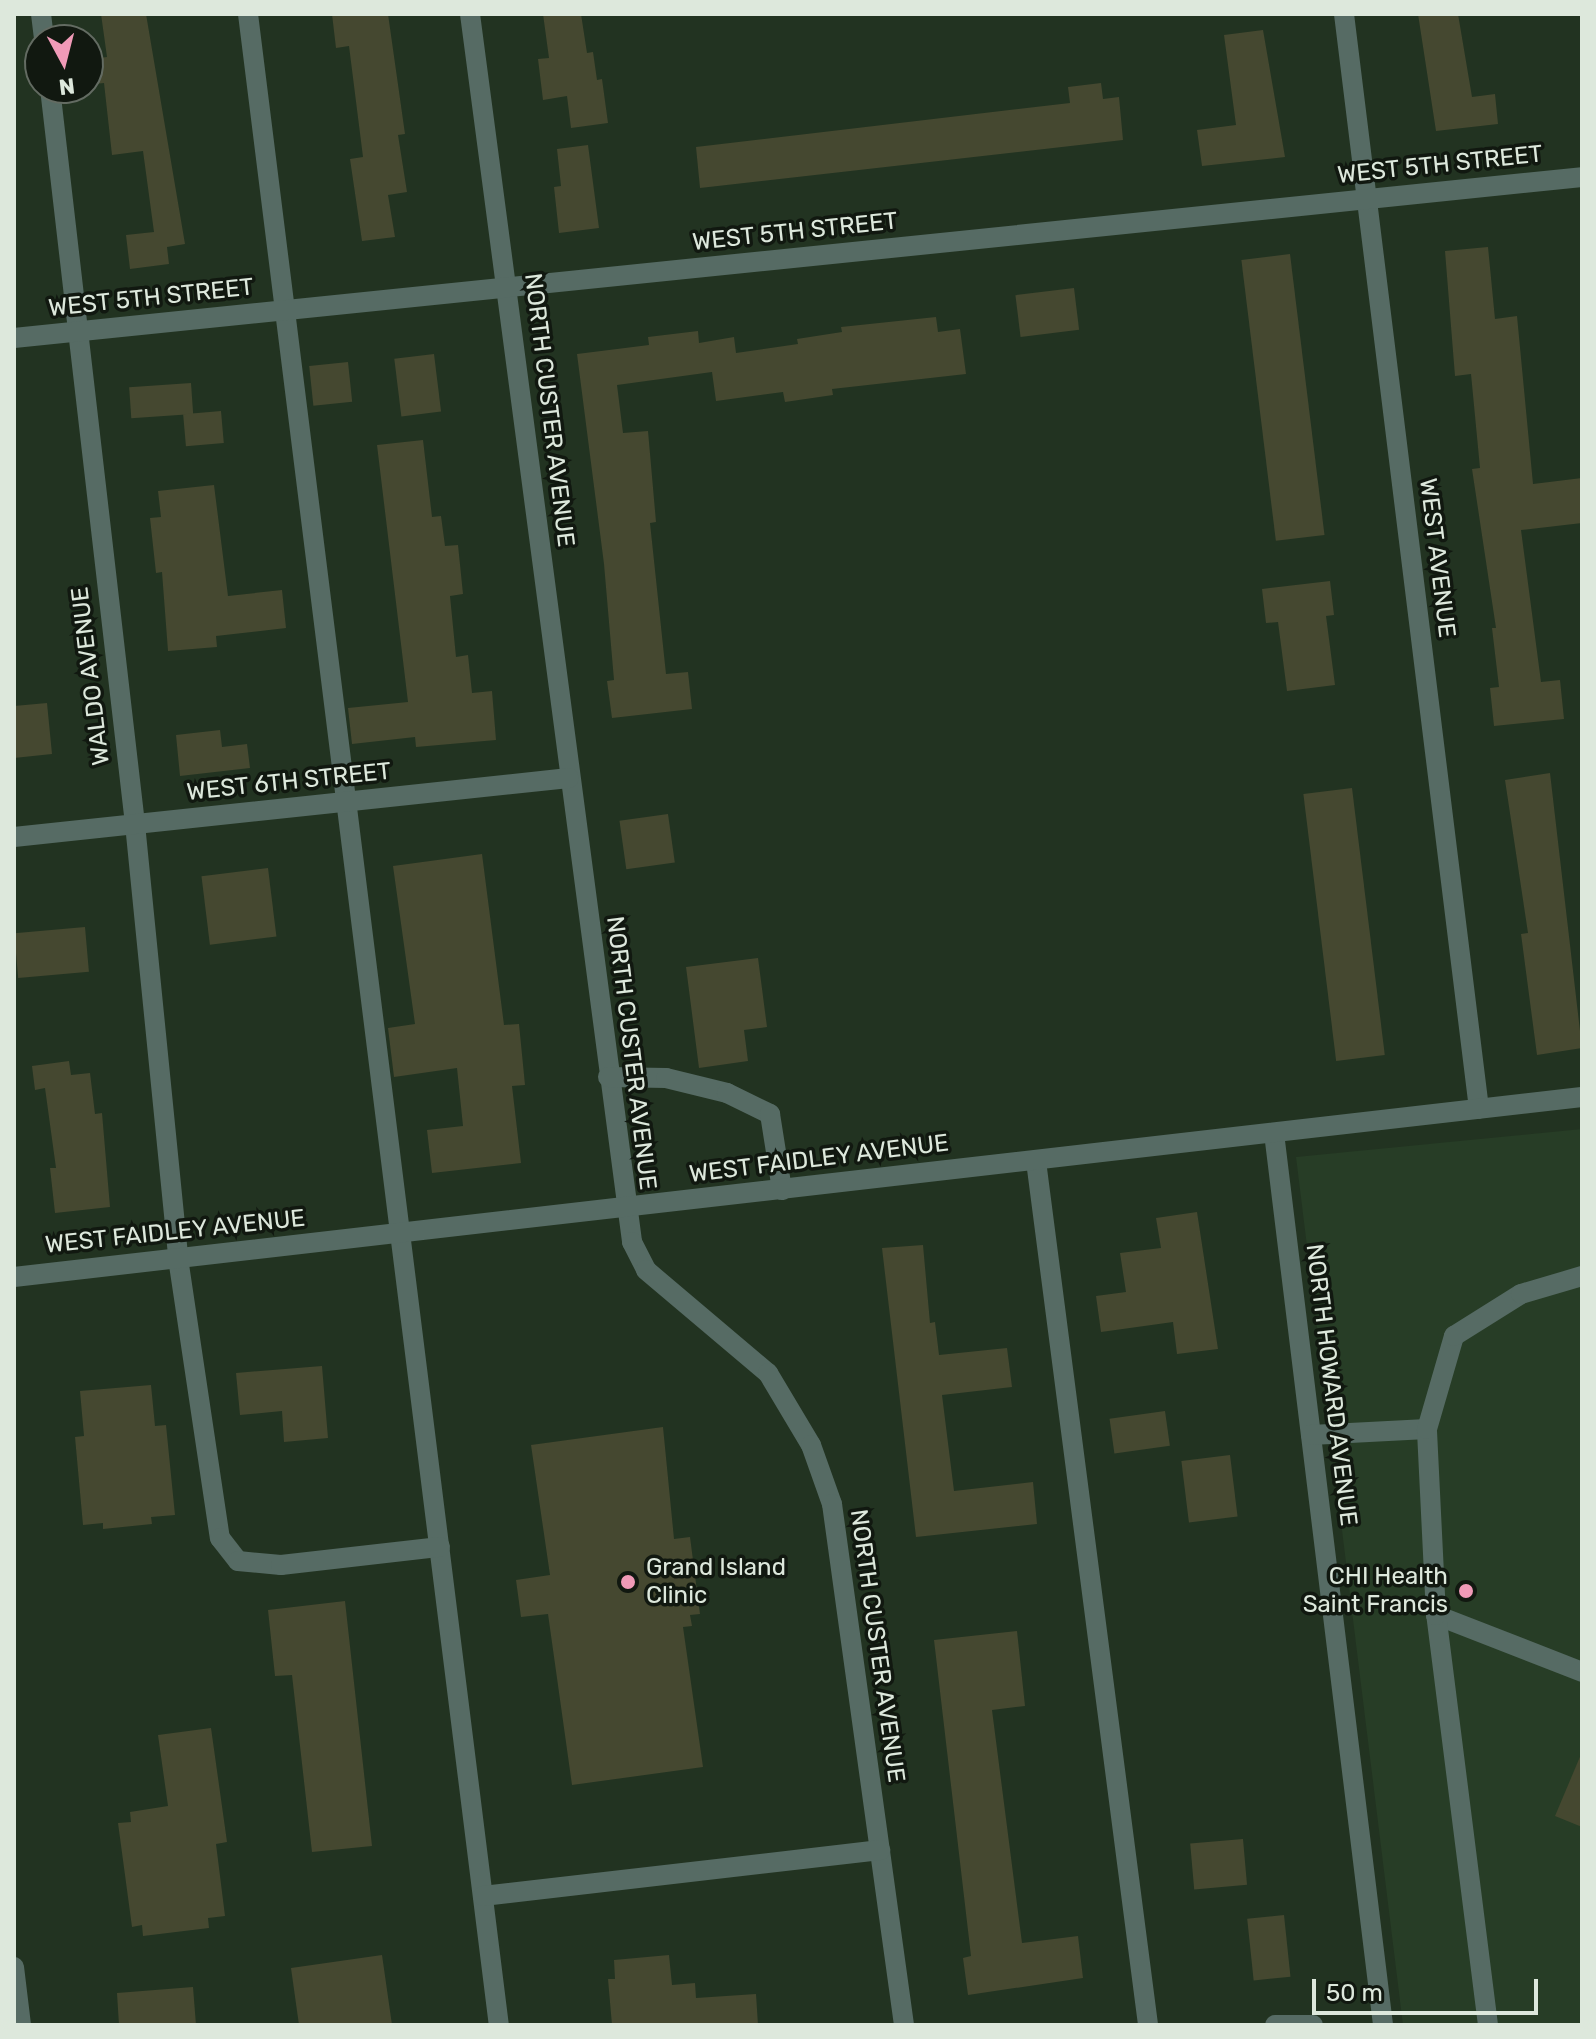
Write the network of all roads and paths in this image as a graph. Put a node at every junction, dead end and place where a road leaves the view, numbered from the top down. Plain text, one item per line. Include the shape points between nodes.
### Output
1 (248, 14) edge
2 (470, 14) edge
3 (1344, 14) edge
4 (52, 104) edge
5 (1582, 177) edge
6 (1366, 199) junction
7 (507, 288) junction
8 (285, 310) junction
9 (78, 331) junction
10 (14, 338) edge
11 (569, 778) junction
12 (346, 802) junction
13 (135, 824) junction
14 (14, 837) edge
15 (608, 1077) junction
16 (1582, 1097) edge
17 (1479, 1109) junction
18 (1274, 1133) junction
19 (1036, 1161) junction
20 (782, 1190) junction
21 (625, 1208) junction
22 (401, 1234) junction
23 (178, 1258) junction
24 (1582, 1276) edge
25 (14, 1277) edge
26 (1427, 1429) junction
27 (1311, 1435) junction
28 (440, 1547) junction
29 (1436, 1615) junction
30 (1582, 1672) edge
31 (880, 1850) junction
32 (483, 1896) junction
33 (14, 1967) edge
34 (21, 2025) edge
35 (499, 2025) edge
36 (904, 2025) edge
37 (1148, 2025) edge
38 (1275, 2025) edge
39 (1313, 2025) edge
40 (1383, 2025) edge
41 (1488, 2025) edge

1 - 8 street
2 - 7 street, NORTH CUSTER AVENUE
3 - 6 street, WEST AVENUE
4 - 9 street, WALDO AVENUE
5 - 6 street, WEST 5TH STREET
6 - 7 street, WEST 5TH STREET
6 - 17 street, WEST AVENUE
7 - 8 street, WEST 5TH STREET
7 - 11 street, NORTH CUSTER AVENUE
8 - 9 street, WEST 5TH STREET
8 - 12 street
9 - 10 street, WEST 5TH STREET
9 - 13 street, WALDO AVENUE
11 - 12 street, WEST 6TH STREET
11 - 15 street, NORTH CUSTER AVENUE
12 - 13 street, WEST 6TH STREET
12 - 22 street
13 - 14 street, WEST 6TH STREET
13 - 23 street, WALDO AVENUE
15 - 20 street via 666,1078 727,1093 770,1114
15 - 21 street, NORTH CUSTER AVENUE
16 - 17 street, WEST FAIDLEY AVENUE
17 - 18 street, WEST FAIDLEY AVENUE
18 - 19 street, WEST FAIDLEY AVENUE
18 - 27 street, NORTH HOWARD AVENUE
19 - 20 street, WEST FAIDLEY AVENUE
19 - 37 street
20 - 21 street, WEST FAIDLEY AVENUE
21 - 22 street, WEST FAIDLEY AVENUE
21 - 31 street, NORTH CUSTER AVENUE via 632,1242 646,1270 768,1373 811,1445 832,1504
22 - 23 street, WEST FAIDLEY AVENUE
22 - 28 street
23 - 25 street, WEST FAIDLEY AVENUE
23 - 28 street, WALDO AVENUE via 220,1538 238,1561 281,1565
24 - 26 street via 1521,1294 1454,1336
26 - 27 street
26 - 29 street
27 - 40 street, NORTH HOWARD AVENUE
28 - 32 street
29 - 30 street
29 - 41 street
31 - 32 street
31 - 36 street, NORTH CUSTER AVENUE
32 - 35 street
33 - 34 street
38 - 39 street

